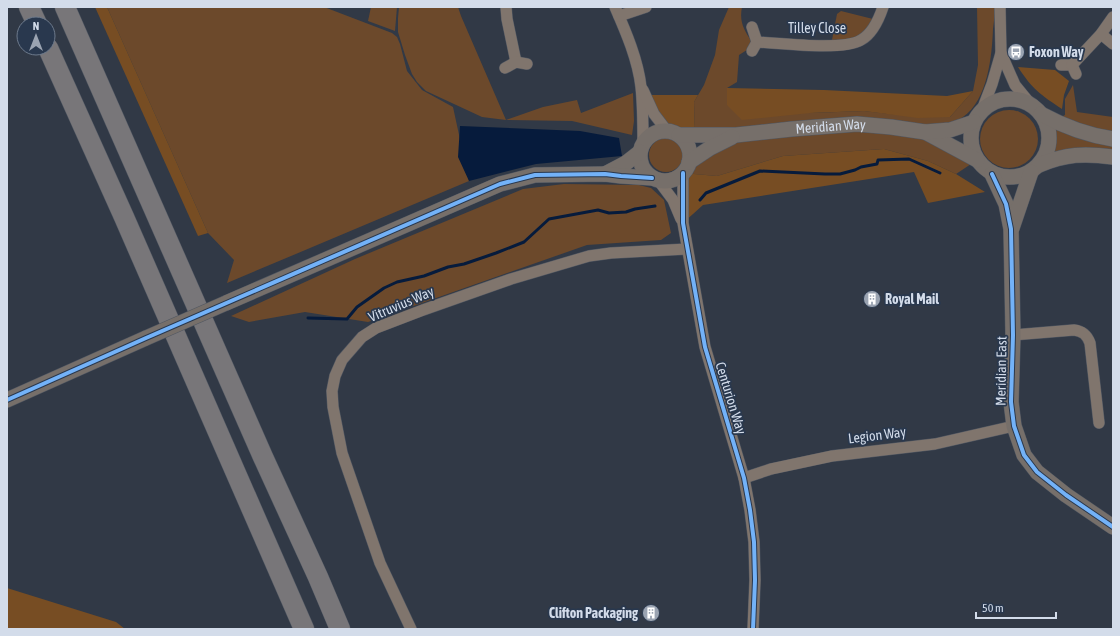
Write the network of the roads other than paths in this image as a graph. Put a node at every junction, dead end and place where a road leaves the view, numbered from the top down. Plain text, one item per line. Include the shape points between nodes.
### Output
1 (65, 7) edge
2 (506, 7) edge
3 (646, 7) edge
4 (883, 7) edge
5 (1000, 7) edge
6 (617, 12) edge
7 (1113, 17) edge
8 (752, 27) dead end
9 (1101, 34) junction
10 (1113, 44) edge
11 (1001, 53) junction
12 (52, 56) edge
13 (516, 62) junction
14 (527, 64) dead end
15 (505, 68) dead end
16 (1070, 68) dead end
17 (641, 86) junction
18 (1037, 110) junction
19 (978, 116) junction
20 (925, 132) junction
21 (673, 133) junction
22 (736, 135) junction
23 (1113, 139) edge
24 (642, 147) junction
25 (1113, 157) edge
26 (976, 160) junction
27 (686, 168) junction
28 (1035, 169) junction
29 (605, 174) junction
30 (992, 174) junction
31 (655, 179) junction
32 (683, 223) junction
33 (1011, 229) junction
34 (687, 249) junction
35 (1013, 335) junction
36 (7, 400) edge
37 (1099, 423) dead end
38 (1014, 426) junction
39 (744, 478) junction
40 (1113, 527) edge
41 (304, 629) edge
42 (340, 629) edge
43 (411, 629) edge
44 (753, 629) edge

1 - 42 highway
2 - 13 street
3 - 6 street
4 - 8 street, Tilley Close via 872,31 861,40 845,45 754,47
5 - 11 street
6 - 17 street via 637,66
7 - 9 street
9 - 10 street
9 - 16 street
11 - 18 street via 1015,85
11 - 19 street
12 - 41 highway
13 - 14 street
13 - 15 street
17 - 21 street via 654,114
17 - 24 street via 644,120
18 - 19 street via 1023,101 1002,100 991,104
18 - 23 street via 1069,128
18 - 28 street via 1048,128 1049,144 1047,152
19 - 20 street, Meridian Way via 950,130
19 - 26 street via 971,130 971,145
20 - 22 street, Meridian Way via 857,124
20 - 26 street, Meridian Way
21 - 22 street, Meridian Way
21 - 24 street via 658,132 650,136
21 - 27 street via 686,142 690,152
22 - 27 street, Meridian Way via 710,148
24 - 29 street via 626,163
24 - 31 street via 641,162 645,171
25 - 28 street via 1068,155
26 - 30 street
27 - 31 street via 672,180
27 - 32 street, Centurion Way
28 - 30 street via 1012,178
28 - 33 street, Meridian East
29 - 31 street
29 - 36 street, bridge via 535,175 500,184
30 - 33 street, Meridian East via 1006,204
31 - 32 street, Centurion Way via 673,200
32 - 34 street, Centurion Way
33 - 35 street, Meridian East
34 - 39 street, Centurion Way via 708,360
34 - 43 street, Vitruvius Way via 589,256 511,279 376,328 362,337 342,360 332,391 342,453 380,563
35 - 37 street via 1074,330 1085,334 1090,343
35 - 38 street, Meridian East via 1011,402
38 - 39 street, Legion Way via 935,444 832,456 778,467
38 - 40 street, Meridian East via 1024,456 1037,472
39 - 44 street, Centurion Way via 754,542 756,590

